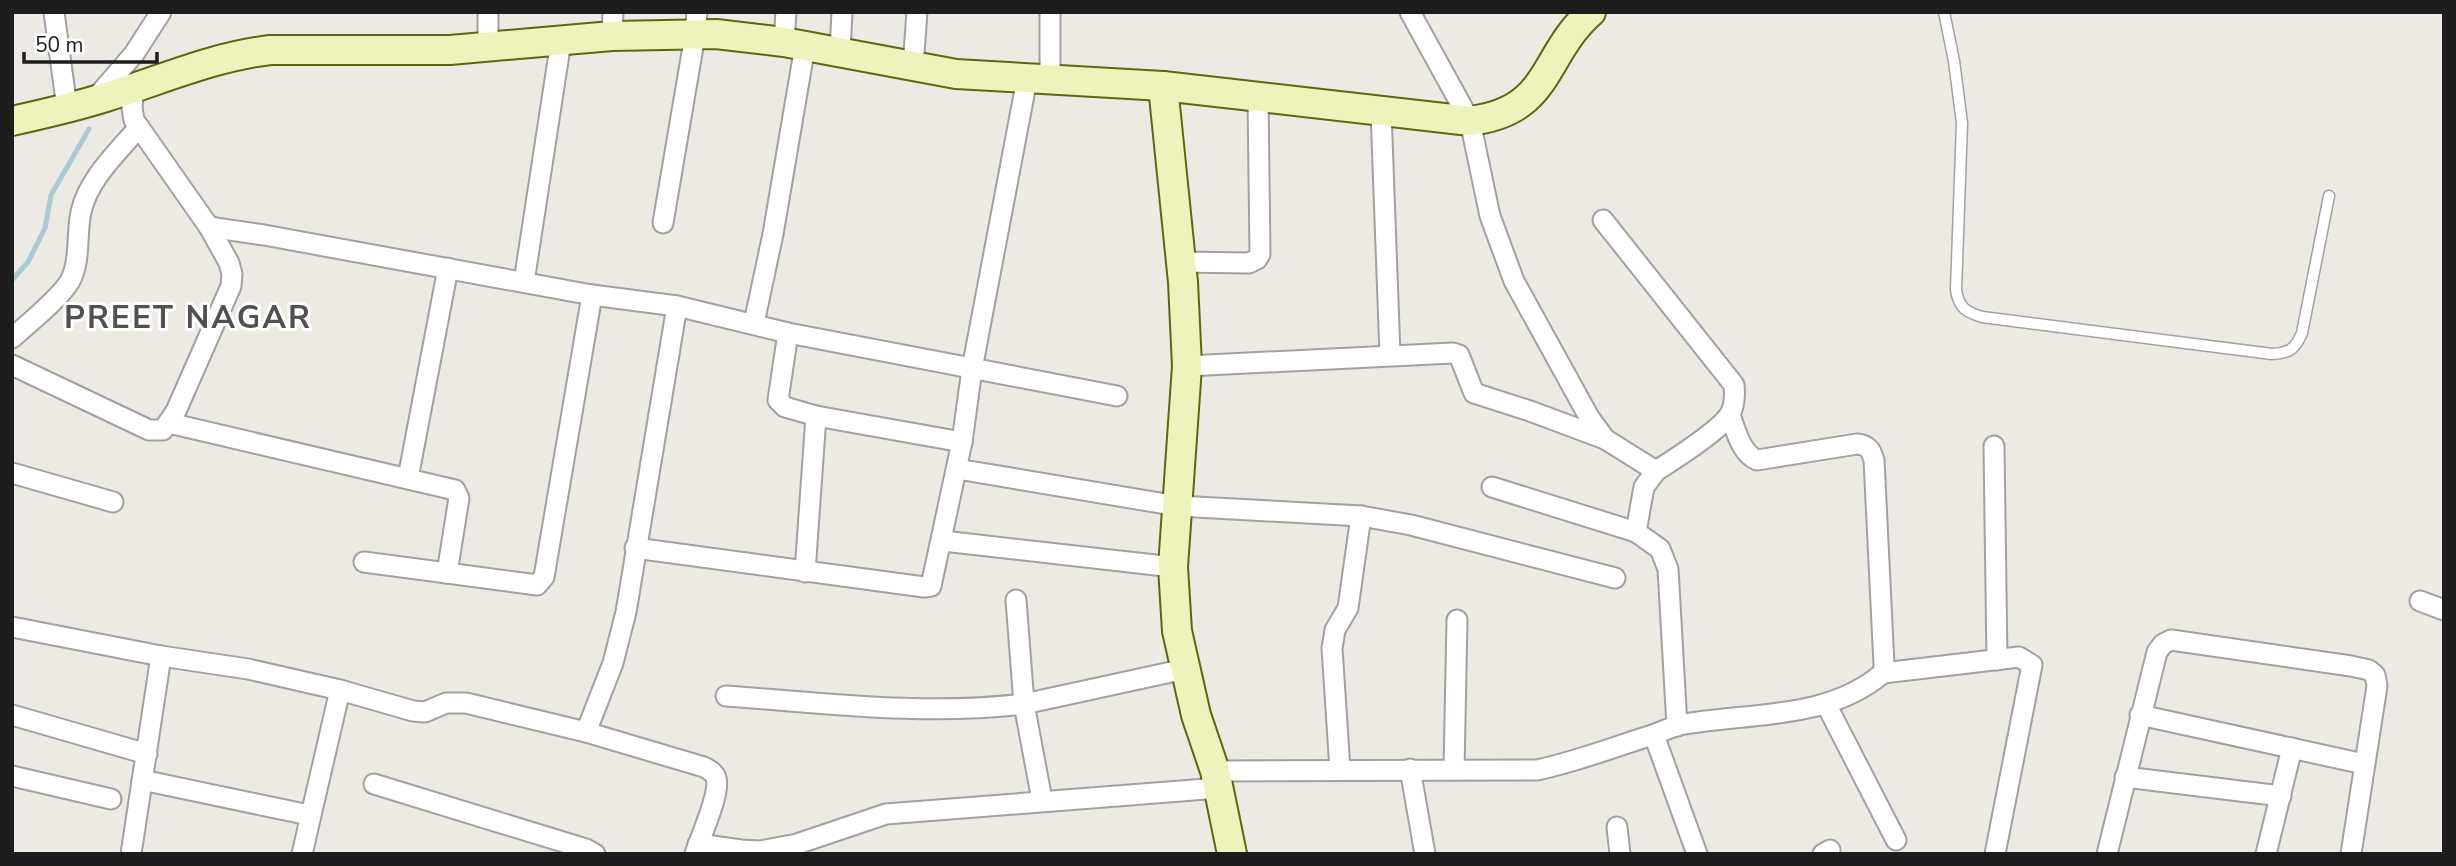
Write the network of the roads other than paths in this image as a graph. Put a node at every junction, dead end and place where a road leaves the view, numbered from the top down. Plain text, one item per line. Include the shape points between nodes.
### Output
1 (54, 12) edge
2 (161, 12) edge
3 (488, 12) edge
4 (786, 12) edge
5 (842, 12) edge
6 (917, 12) edge
7 (1051, 12) edge
8 (1410, 12) edge
9 (1944, 12) edge
10 (1575, 19) edge
11 (612, 24) edge
12 (696, 24) edge
13 (561, 41) junction
14 (794, 44) junction
15 (488, 48) junction
16 (840, 52) junction
17 (914, 67) junction
18 (1039, 79) junction
19 (1163, 86) junction
20 (104, 97) junction
21 (1258, 97) junction
22 (1381, 111) junction
23 (12, 121) edge
24 (1470, 121) junction
25 (139, 127) junction
26 (2329, 196) dead end
27 (1603, 220) dead end
28 (663, 223) dead end
29 (209, 227) junction
30 (1181, 262) junction
31 (448, 268) junction
32 (524, 282) junction
33 (592, 295) junction
34 (677, 306) junction
35 (754, 323) junction
36 (789, 333) junction
37 (12, 338) edge
38 (1390, 355) junction
39 (12, 365) edge
40 (1187, 366) junction
41 (972, 369) junction
42 (1117, 396) dead end
43 (1730, 415) junction
44 (816, 416) junction
45 (169, 423) junction
46 (1605, 439) junction
47 (962, 442) junction
48 (1994, 446) dead end
49 (957, 469) junction
50 (1656, 471) junction
51 (12, 473) edge
52 (408, 478) junction
53 (1492, 486) dead end
54 (113, 502) dead end
55 (1178, 506) junction
56 (1361, 516) junction
57 (1636, 532) junction
58 (943, 541) junction
59 (635, 548) junction
60 (364, 562) dead end
61 (1173, 567) junction
62 (805, 572) junction
63 (447, 573) junction
64 (1615, 578) dead end
65 (1016, 600) dead end
66 (2420, 601) dead end
67 (2444, 610) edge
68 (1457, 621) dead end
69 (12, 627) edge
70 (161, 656) junction
71 (1997, 660) junction
72 (1185, 669) junction
73 (1881, 675) junction
74 (340, 690) junction
75 (726, 696) dead end
76 (1024, 704) junction
77 (1826, 704) junction
78 (12, 715) edge
79 (2140, 715) junction
80 (1677, 726) junction
81 (586, 732) junction
82 (1654, 735) junction
83 (2292, 748) junction
84 (147, 754) junction
85 (2364, 764) junction
86 (1410, 769) junction
87 (1340, 770) junction
88 (1454, 770) junction
89 (12, 776) edge
90 (2124, 777) junction
91 (142, 780) junction
92 (1217, 780) junction
93 (374, 784) dead end
94 (2281, 796) junction
95 (111, 799) dead end
96 (1042, 800) junction
97 (309, 815) junction
98 (1617, 827) dead end
99 (1896, 840) dead end
100 (697, 849) edge
101 (782, 850) edge
102 (131, 854) edge
103 (302, 854) edge
104 (595, 854) edge
105 (1232, 854) edge
106 (1425, 854) edge
107 (1620, 854) edge
108 (1697, 854) edge
109 (1995, 854) edge
110 (2107, 854) edge
111 (2266, 854) edge
112 (2351, 854) edge

1 - 20 street
2 - 20 street
3 - 15 street
4 - 14 street
5 - 16 street
6 - 17 street
7 - 18 street
8 - 24 street
9 - 26 lane via 1962,123 1956,290 1958,303 1966,312 2287,354 2302,333
10 - 24 street via 1526,101 1489,119
11 - 12 street
11 - 13 street
12 - 14 street via 728,35
12 - 28 street
13 - 15 street
13 - 32 street
14 - 16 street
14 - 35 street via 773,234
15 - 20 street via 257,51 219,58
16 - 17 street
17 - 18 street
18 - 19 street
18 - 41 street
19 - 21 street
19 - 30 street
20 - 23 street
20 - 25 street via 132,108
21 - 22 street
21 - 30 street via 1260,254 1249,262
22 - 24 street
22 - 38 street
24 - 46 street via 1490,216 1514,281
25 - 29 street
25 - 37 street via 103,169 84,201 70,281
27 - 43 street via 1734,385 1736,398
29 - 31 street
29 - 45 street via 229,263 231,286
30 - 40 street
31 - 32 street
31 - 52 street
32 - 33 street
33 - 34 street
33 - 63 street via 544,577 537,585
34 - 35 street
34 - 59 street
35 - 36 street
36 - 41 street
36 - 44 street via 778,400 785,407
38 - 40 street
38 - 46 street via 1459,355 1474,393
39 - 45 street via 149,430 163,430
40 - 55 street
41 - 42 street
41 - 47 street
43 - 50 street
43 - 73 street via 1744,449 1757,460 1857,444 1871,450
44 - 47 street
44 - 62 street
45 - 52 street
46 - 50 street
47 - 49 street
48 - 71 street
49 - 55 street
49 - 58 street
50 - 57 street via 1644,487
51 - 54 street
52 - 63 street via 455,490 459,498
53 - 57 street
55 - 56 street
55 - 61 street
56 - 64 street
56 - 87 street via 1348,608 1335,630 1332,648
57 - 80 street via 1660,549 1668,569
58 - 61 street
58 - 62 street via 931,586
59 - 62 street
59 - 81 street via 620,638
60 - 63 street
61 - 72 street via 1177,631
65 - 76 street
66 - 67 street
68 - 88 street
69 - 70 street
70 - 74 street via 248,668
70 - 84 street
71 - 73 street
71 - 109 street via 2020,657 2032,665
72 - 76 street
72 - 92 street
73 - 77 street via 1866,687
74 - 81 street via 414,711 466,703
74 - 97 street
75 - 76 street via 902,708
76 - 96 street
77 - 80 street
77 - 99 street
78 - 84 street
79 - 83 street
79 - 85 street via 2157,652 2171,640 2351,666 2375,675
79 - 90 street
80 - 82 street
81 - 100 street via 713,772 716,791
82 - 88 street via 1537,770
82 - 108 street
83 - 85 street
83 - 94 street
84 - 91 street
85 - 112 street
86 - 87 street
86 - 88 street
86 - 106 street
87 - 92 street
89 - 95 street
90 - 94 street
90 - 110 street
91 - 97 street
91 - 102 street
92 - 96 street
92 - 105 street
93 - 104 street
94 - 111 street
96 - 101 street via 886,814
97 - 103 street
98 - 107 street
100 - 101 street

